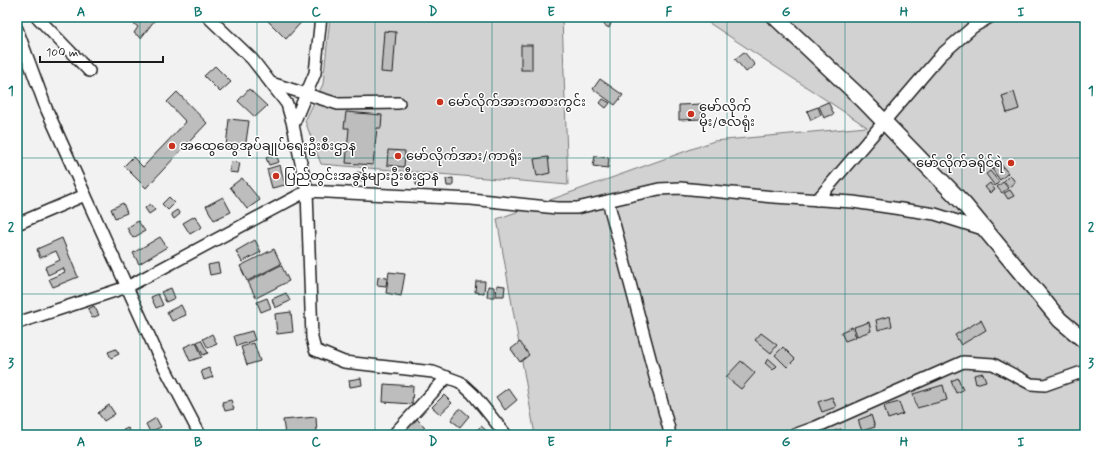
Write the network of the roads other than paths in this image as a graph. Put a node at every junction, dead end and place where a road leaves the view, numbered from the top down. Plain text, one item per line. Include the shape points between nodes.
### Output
1 (36, 17) edge
2 (208, 17) edge
3 (321, 17) edge
4 (775, 17) edge
5 (990, 17) edge
6 (17, 29) edge
7 (89, 71) dead end
8 (270, 83) junction
9 (306, 95) junction
10 (399, 103) dead end
11 (884, 121) junction
12 (293, 125) junction
13 (307, 191) junction
14 (85, 195) junction
15 (817, 200) junction
16 (608, 201) junction
17 (17, 224) edge
18 (986, 230) junction
19 (127, 287) junction
20 (17, 323) edge
21 (1085, 341) edge
22 (1085, 372) edge
23 (447, 377) junction
24 (200, 435) edge
25 (400, 435) edge
26 (506, 435) edge
27 (669, 435) edge
28 (794, 435) edge

1 - 7 street
2 - 8 street via 252,59
3 - 9 street via 315,73
4 - 11 main road
5 - 11 street via 972,27 941,55
6 - 14 street via 46,108
8 - 9 street
8 - 12 street via 287,104
9 - 10 street via 338,104
9 - 12 street
11 - 15 street
11 - 18 main road
12 - 13 street
13 - 16 street via 471,198 557,208 577,208
13 - 19 street
13 - 23 street via 312,338 315,350 344,362 432,372
14 - 17 street
14 - 19 street
15 - 16 street via 680,188 658,189
15 - 18 street via 853,202 935,214
16 - 27 street
18 - 21 main road via 1060,320
19 - 20 street
19 - 24 street via 156,351
22 - 28 street via 1045,384 1031,384 994,364 963,362
23 - 25 street via 396,432
23 - 26 street via 460,382 473,394

